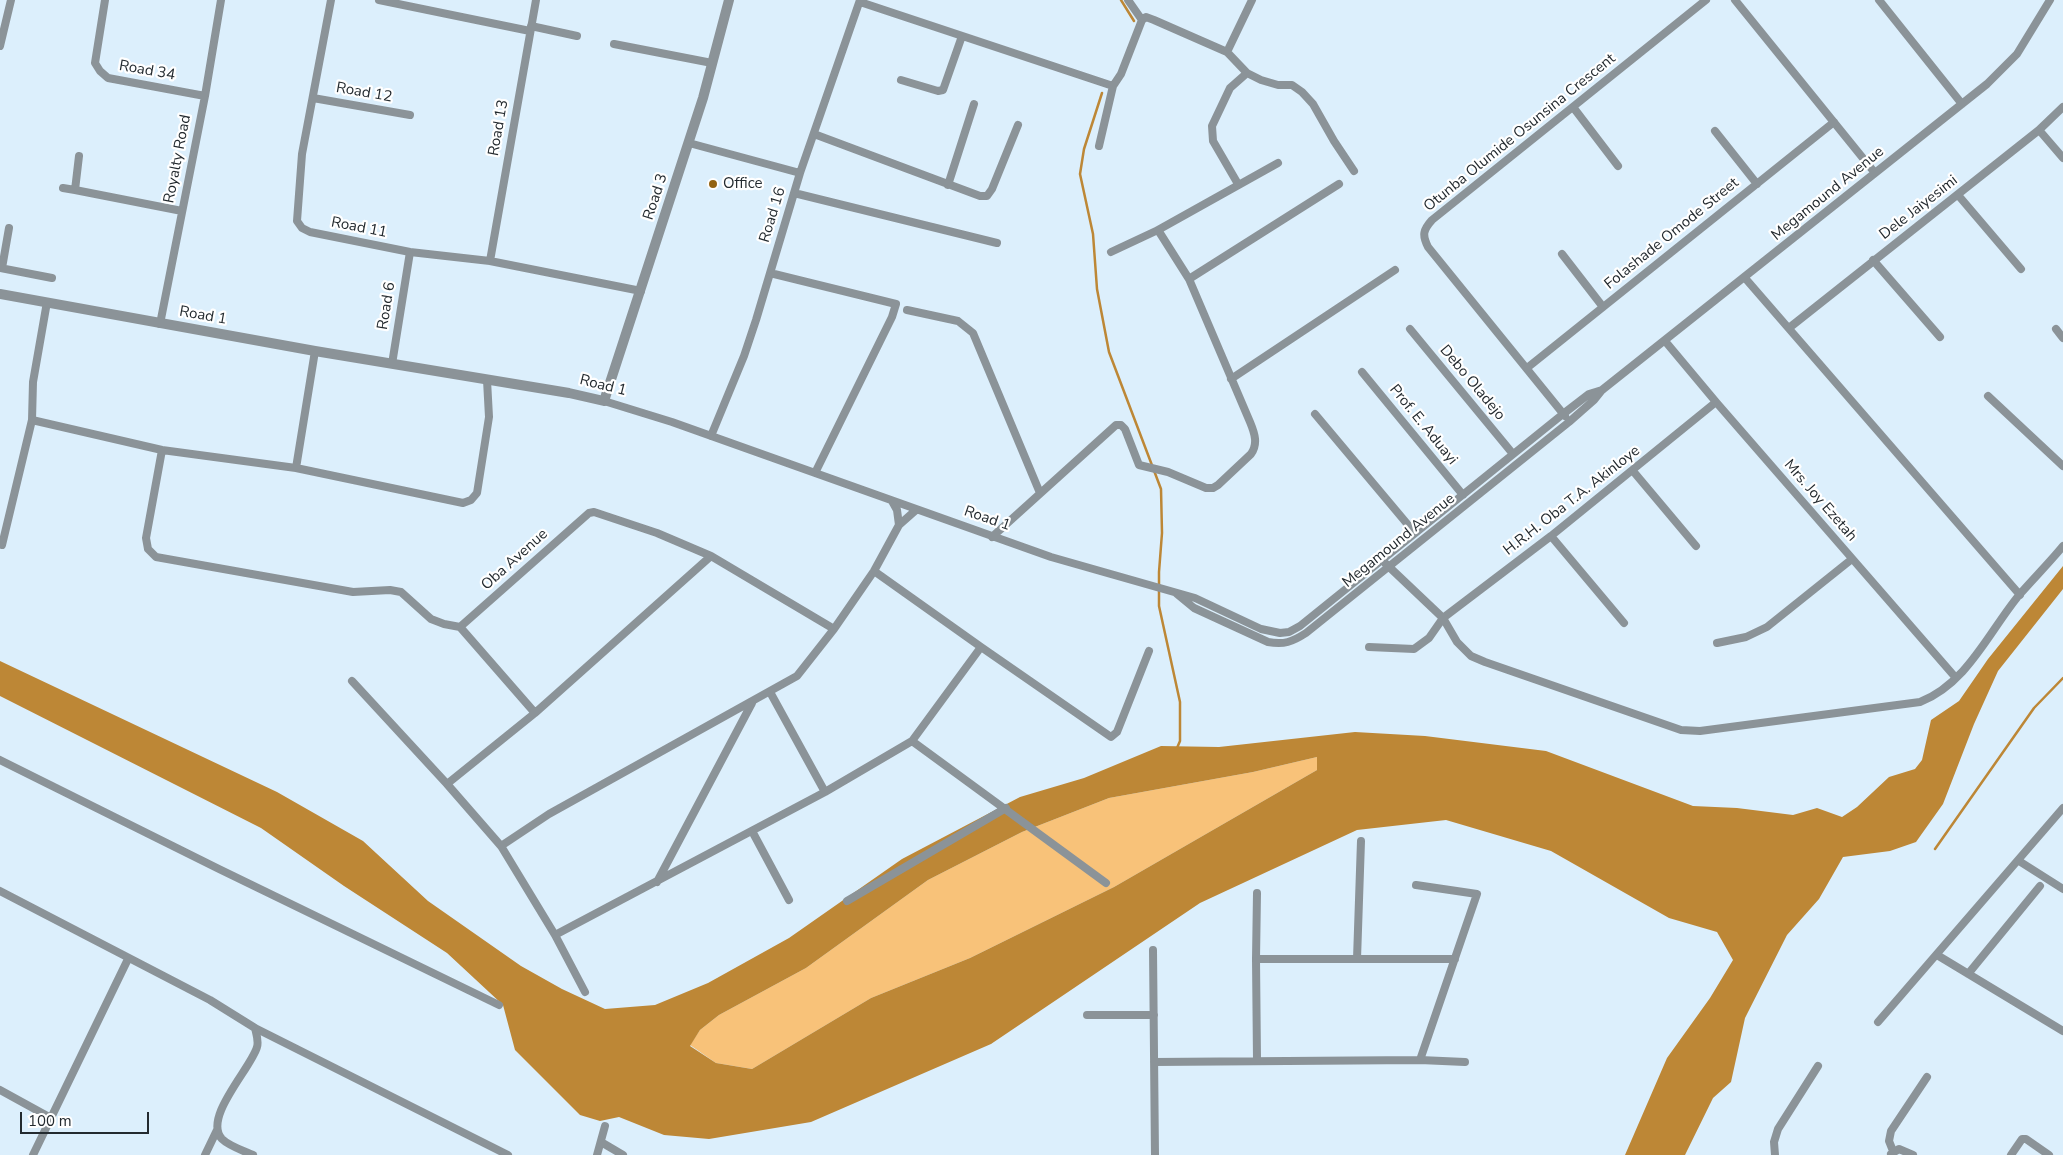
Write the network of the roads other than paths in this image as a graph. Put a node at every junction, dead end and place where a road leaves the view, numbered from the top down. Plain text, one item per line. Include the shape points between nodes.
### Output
1 (11, 0) edge
2 (105, 0) edge
3 (221, 0) edge
4 (330, 0) edge
5 (379, 0) edge
6 (536, 0) edge
7 (729, 0) edge
8 (1128, 0) edge
9 (1252, 0) edge
10 (1706, 0) edge
11 (1735, 0) edge
12 (1879, 0) edge
13 (2050, 0) edge
14 (860, 1) edge
15 (1142, 20) junction
16 (531, 28) junction
17 (577, 36) dead end
18 (962, 36) junction
19 (614, 44) dead end
20 (0, 46) edge
21 (1227, 52) junction
22 (712, 63) junction
23 (1247, 73) junction
24 (900, 80) dead end
25 (1113, 86) junction
26 (205, 96) junction
27 (313, 98) junction
28 (974, 104) dead end
29 (1962, 104) junction
30 (2063, 106) edge
31 (1573, 107) junction
32 (410, 116) dead end
33 (1834, 122) junction
34 (1018, 125) dead end
35 (2039, 130) junction
36 (1715, 131) dead end
37 (814, 134) junction
38 (689, 143) junction
39 (1099, 146) dead end
40 (79, 156) dead end
41 (2063, 158) edge
42 (1278, 163) dead end
43 (1618, 166) dead end
44 (1354, 171) dead end
45 (800, 173) junction
46 (1875, 173) junction
47 (1238, 184) junction
48 (1339, 184) dead end
49 (1757, 184) junction
50 (948, 185) junction
51 (63, 188) dead end
52 (75, 190) junction
53 (794, 193) junction
54 (1958, 195) junction
55 (182, 211) junction
56 (9, 228) dead end
57 (1158, 230) junction
58 (998, 243) dead end
59 (410, 252) junction
60 (1111, 252) dead end
61 (1562, 254) dead end
62 (1873, 260) junction
63 (490, 261) junction
64 (1, 268) edge
65 (2022, 269) dead end
66 (1395, 270) dead end
67 (770, 274) junction
68 (52, 278) dead end
69 (1745, 278) junction
70 (1189, 279) junction
71 (641, 291) junction
72 (0, 294) edge
73 (47, 302) junction
74 (1603, 307) junction
75 (907, 310) dead end
76 (160, 324) junction
77 (1789, 328) junction
78 (1410, 329) dead end
79 (2056, 329) dead end
80 (1940, 337) dead end
81 (2063, 338) edge
82 (1665, 341) junction
83 (315, 351) junction
84 (392, 364) junction
85 (1527, 368) junction
86 (1362, 372) dead end
87 (1231, 379) junction
88 (487, 380) junction
89 (1602, 390) junction
90 (1988, 396) dead end
91 (604, 401) junction
92 (1716, 402) junction
93 (1315, 414) dead end
94 (1563, 414) junction
95 (32, 420) junction
96 (1569, 422) junction
97 (712, 436) junction
98 (162, 450) junction
99 (1513, 454) junction
100 (2063, 466) edge
101 (296, 468) junction
102 (1633, 471) junction
103 (815, 473) junction
104 (1040, 493) junction
105 (1462, 495) junction
106 (892, 501) junction
107 (916, 510) junction
108 (899, 525) junction
109 (1414, 532) junction
110 (1551, 536) junction
111 (992, 537) junction
112 (2, 544) dead end
113 (1696, 546) dead end
114 (2063, 546) edge
115 (711, 556) junction
116 (1382, 559) junction
117 (1852, 559) junction
118 (1389, 566) junction
119 (874, 571) junction
120 (1173, 593) junction
121 (2020, 595) junction
122 (1195, 598) joint
123 (1194, 608) joint
124 (1443, 618) junction
125 (1624, 623) dead end
126 (460, 627) junction
127 (834, 629) junction
128 (1717, 643) dead end
129 (981, 647) junction
130 (1369, 647) dead end
131 (1148, 651) dead end
132 (1956, 678) junction
133 (352, 681) dead end
134 (770, 692) junction
135 (752, 702) junction
136 (535, 713) junction
137 (912, 741) junction
138 (0, 760) edge
139 (447, 784) junction
140 (825, 792) junction
141 (1006, 808) junction
142 (2063, 808) edge
143 (752, 831) junction
144 (1361, 841) dead end
145 (501, 846) junction
146 (2019, 861) junction
147 (656, 882) junction
148 (1106, 883) dead end
149 (1416, 885) dead end
150 (2040, 886) dead end
151 (2063, 889) edge
152 (0, 891) edge
153 (1256, 893) dead end
154 (789, 900) dead end
155 (847, 902) dead end
156 (555, 935) junction
157 (1153, 950) dead end
158 (1937, 956) junction
159 (1256, 958) junction
160 (128, 959) junction
161 (1357, 959) junction
162 (1455, 959) junction
163 (1968, 974) junction
164 (586, 992) dead end
165 (499, 1005) dead end
166 (1087, 1015) dead end
167 (1154, 1015) junction
168 (1878, 1022) dead end
169 (255, 1028) junction
170 (2063, 1031) edge
171 (1257, 1060) junction
172 (1420, 1060) junction
173 (1154, 1062) junction
174 (1465, 1062) dead end
175 (1818, 1066) dead end
176 (1927, 1077) dead end
177 (0, 1090) edge
178 (51, 1118) junction
179 (605, 1126) dead end
180 (217, 1130) junction
181 (601, 1142) junction
182 (1892, 1153) edge
183 (33, 1155) edge
184 (205, 1155) edge
185 (253, 1155) edge
186 (508, 1155) edge
187 (597, 1155) edge
188 (623, 1155) edge
189 (1155, 1155) edge
190 (1775, 1155) edge
191 (1913, 1155) edge
192 (2011, 1155) edge
193 (2049, 1155) edge

1 - 20 street
2 - 26 street, Road 34 via 96,57 100,71 108,78
3 - 26 street, Royalty Road
4 - 27 street, Road 11
5 - 16 street
6 - 16 street, Road 13
7 - 22 street, Road 3
8 - 15 street
9 - 21 street
10 - 31 street, Otunba Olumide Osunsina Crescent
11 - 33 street
12 - 29 street
13 - 29 street, Megamound Avenue via 2017,54 2001,72
14 - 18 street
14 - 37 street, Road 16
15 - 21 street via 1146,17 1154,20
15 - 25 street
16 - 17 street
16 - 63 street, Road 13
18 - 24 street via 943,90
18 - 25 street
19 - 22 street
21 - 23 street
22 - 38 street, Road 3
23 - 44 street via 1271,84 1292,85 1302,92 1313,104
23 - 47 street via 1230,88 1212,126 1213,141
25 - 39 street
26 - 55 street, Royalty Road
27 - 32 street, Road 12
27 - 59 street, Road 11 via 302,154 297,221 310,232
28 - 50 street
29 - 46 street, Megamound Avenue
30 - 35 street, Dele Jaiyesimi
31 - 43 street
31 - 85 street, Otunba Olumide Osunsina Crescent via 1424,229 1423,238 1428,247
33 - 46 street
33 - 49 street, Folashade Omode Street
34 - 50 street via 987,196
35 - 41 street
35 - 54 street, Dele Jaiyesimi
36 - 49 street
37 - 45 street, Road 16
37 - 50 street
38 - 45 street
38 - 71 street, Road 3
40 - 52 street
42 - 47 street
45 - 53 street, Road 16
46 - 69 street, Megamound Avenue
47 - 57 street
48 - 70 street
49 - 74 street, Folashade Omode Street
51 - 52 street
52 - 55 street
53 - 58 street
53 - 67 street, Road 16
54 - 62 street, Dele Jaiyesimi
54 - 65 street
55 - 76 street, Royalty Road
56 - 64 street
57 - 60 street
57 - 70 street
59 - 63 street, Road 11
59 - 84 street, Road 6
61 - 74 street
62 - 77 street, Dele Jaiyesimi
62 - 80 street
63 - 71 street, Road 11
64 - 68 street
66 - 87 street
67 - 97 street, Road 16 via 744,356
67 - 103 street via 896,304
69 - 77 street
69 - 82 street, Megamound Avenue
70 - 87 street
71 - 91 street, Road 3
72 - 73 street, Road 1
73 - 76 street, Road 1
73 - 95 street via 33,382
74 - 85 street, Folashade Omode Street
75 - 104 street via 958,321 973,333
76 - 83 street, Road 1
77 - 121 street
78 - 99 street, Debo Oladejo
79 - 81 street
82 - 89 street, Megamound Avenue
82 - 92 street, Mrs. Joy Ezetah
83 - 84 street, Road 1
83 - 101 street
84 - 88 street, Road 1
85 - 94 street, Otunba Olumide Osunsina Crescent
86 - 105 street, Prof. E. Aduayi
87 - 104 street via 1256,442 1251,454 1213,488 1141,465 1136,461 1125,430 1116,424
88 - 91 street, Road 1
88 - 101 street via 489,417 476,493 471,500 463,503
89 - 94 street, Megamound Avenue via 1589,394
89 - 96 street, Megamound Avenue
90 - 100 street
91 - 97 street, Road 1
92 - 102 street, H.R.H. Oba T.A. Akinloye
92 - 117 street, Mrs. Joy Ezetah
93 - 109 street
94 - 96 street, Otunba Olumide Osunsina Crescent
94 - 99 street, Megamound Avenue
95 - 98 street
95 - 112 street
96 - 118 street, Megamound Avenue
97 - 103 street, Road 1
98 - 101 street
98 - 126 street via 146,538 148,549 156,557 353,592 401,592 431,619
99 - 105 street, Megamound Avenue
102 - 110 street, H.R.H. Oba T.A. Akinloye
102 - 113 street
103 - 106 street, Road 1
104 - 111 street
105 - 109 street, Megamound Avenue
106 - 107 street, Road 1
106 - 108 street
107 - 108 street
107 - 111 street, Road 1
108 - 119 street
109 - 116 street, Megamound Avenue
110 - 124 street, H.R.H. Oba T.A. Akinloye
110 - 125 street
111 - 120 street, Road 1
114 - 121 street
115 - 126 street, Oba Avenue via 657,533 589,513
115 - 127 street
115 - 136 street
116 - 118 street
116 - 122 street, Megamound Avenue via 1289,632 1261,629
117 - 128 street via 1766,627 1746,637
117 - 132 street, Mrs. Joy Ezetah
118 - 123 street, Megamound Avenue via 1292,642 1268,642
118 - 124 street
119 - 127 street
119 - 129 street
120 - 122 street, Road 1
120 - 123 street, Road 1
121 - 132 street
124 - 130 street, H.R.H. Oba T.A. Akinloye via 1429,638 1414,649
124 - 132 street via 1457,642 1471,656 1680,730 1700,731 1920,702 1934,696
126 - 136 street
127 - 134 street via 801,673
129 - 131 street via 1111,737 1117,732
129 - 137 street
133 - 139 street
134 - 135 street
134 - 140 street
135 - 145 street via 549,814
135 - 147 street
136 - 139 street
137 - 140 street
137 - 141 street
138 - 165 street
139 - 145 street
140 - 143 street
141 - 148 street
141 - 155 street
142 - 146 street
143 - 147 street
143 - 154 street
144 - 161 street
145 - 156 street
146 - 151 street
146 - 158 street
147 - 156 street
149 - 162 street via 1477,894
150 - 163 street
152 - 160 street
153 - 159 street
156 - 164 street
157 - 167 street
158 - 163 street
158 - 168 street
159 - 161 street
159 - 171 street
160 - 169 street via 210,1000
160 - 178 street
161 - 162 street
162 - 172 street
163 - 170 street
166 - 167 street
167 - 173 street
169 - 180 street via 257,1047 230,1093
169 - 186 street
171 - 172 street
171 - 173 street
172 - 174 street
173 - 189 street
175 - 190 street via 1775,1135
176 - 182 street via 1891,1132
177 - 178 street
178 - 183 street
179 - 181 street
180 - 184 street
180 - 185 street via 222,1140
181 - 187 street
181 - 188 street
182 - 191 street via 1899,1148
192 - 193 street via 2022,1139

